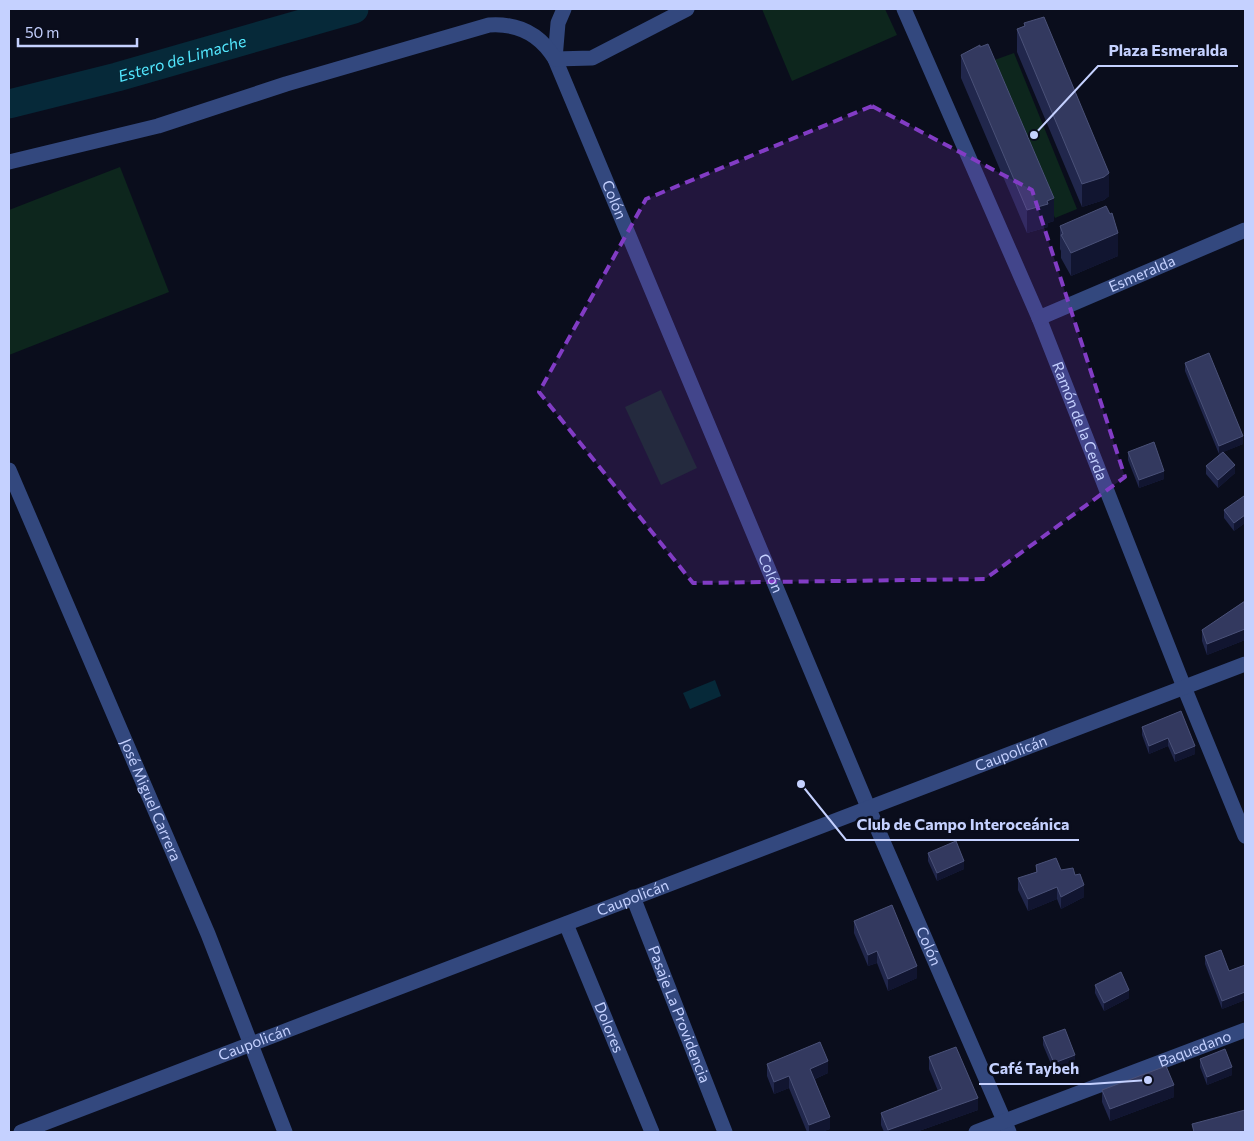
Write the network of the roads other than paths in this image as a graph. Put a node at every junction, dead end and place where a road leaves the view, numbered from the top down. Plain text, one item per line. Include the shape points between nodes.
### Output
1 (564, 9) edge
2 (687, 9) edge
3 (904, 9) edge
4 (555, 59) junction
5 (9, 162) edge
6 (1245, 230) edge
7 (1038, 318) junction
8 (9, 470) edge
9 (1245, 664) edge
10 (1184, 688) junction
11 (868, 807) junction
12 (1245, 836) edge
13 (633, 898) junction
14 (566, 924) junction
15 (1245, 1030) edge
16 (250, 1045) junction
17 (1007, 1127) edge
18 (21, 1132) edge
19 (285, 1132) edge
20 (652, 1132) edge
21 (726, 1132) edge
22 (976, 1132) edge

1 - 4 street, Colón via 558,23
2 - 4 street via 592,58
3 - 7 street, Ramón de la Cerda
4 - 5 street via 541,41 522,29 511,25 489,25 286,84 158,126
4 - 11 street, Colón
6 - 7 street, Esmeralda
7 - 10 street, Ramón de la Cerda
8 - 16 street, José Miguel Carrera via 208,934
9 - 10 street, Caupolicán
10 - 11 street, Caupolicán
10 - 12 street, Ramón de la Cerda
11 - 13 street, Caupolicán
11 - 17 street, Colón
13 - 14 street, Caupolicán
13 - 21 street, Pasaje La Providencia
14 - 16 street, Caupolicán
14 - 20 street, Dolores
15 - 17 street, Baquedano
16 - 18 street, Caupolicán
16 - 19 street, José Miguel Carrera
17 - 22 street, Baquedano

